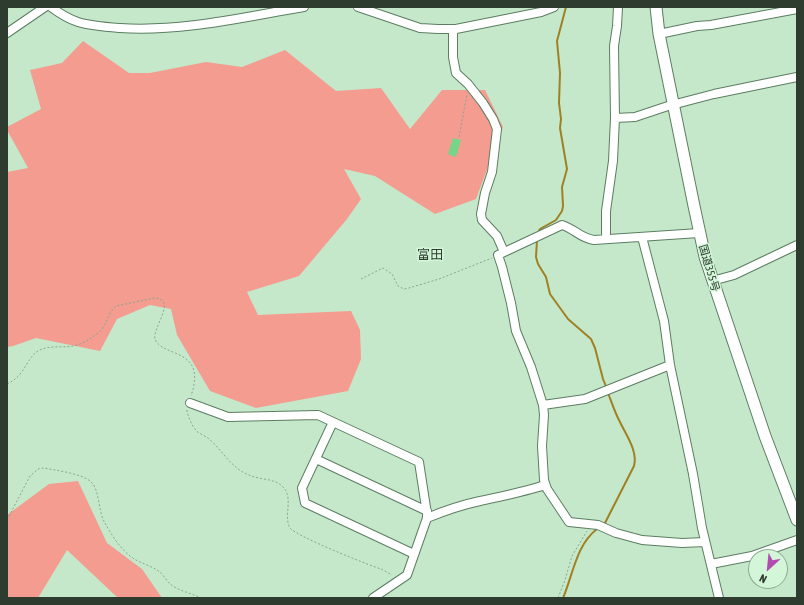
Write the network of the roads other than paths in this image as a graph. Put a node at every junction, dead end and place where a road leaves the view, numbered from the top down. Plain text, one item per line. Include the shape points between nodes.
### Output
1 (45, 7) edge
2 (51, 7) edge
3 (304, 7) edge
4 (358, 7) edge
5 (554, 7) edge
6 (618, 7) edge
7 (656, 7) edge
8 (797, 9) edge
9 (453, 29) junction
10 (7, 33) edge
11 (660, 34) junction
12 (797, 77) edge
13 (674, 105) junction
14 (615, 118) junction
15 (700, 233) junction
16 (642, 237) junction
17 (606, 239) junction
18 (797, 245) edge
19 (501, 254) junction
20 (712, 281) junction
21 (670, 365) junction
22 (190, 403) road end
23 (543, 405) junction
24 (333, 422) junction
25 (316, 458) junction
26 (545, 485) junction
27 (427, 514) junction
28 (797, 520) edge
29 (797, 540) edge
30 (706, 542) junction
31 (414, 554) junction
32 (711, 564) junction
33 (373, 598) edge
34 (719, 598) edge

1 - 10 street
2 - 3 street via 78,22 100,27 138,29 192,26
4 - 9 street via 420,28
5 - 9 street via 541,12
6 - 14 street via 614,46
7 - 11 highway, 国道355号
8 - 11 street
9 - 19 street via 456,73 484,103 497,128 492,172 480,214 482,220 497,236
11 - 13 highway, 国道355号
12 - 13 street
13 - 14 street via 635,117
13 - 15 highway, 国道355号
14 - 17 street via 606,211
15 - 16 street
15 - 20 highway, 国道355号
16 - 17 street
16 - 21 street via 659,302
17 - 19 street via 585,239 570,227 562,225
18 - 20 street via 734,275
19 - 23 street via 516,331
20 - 28 highway, 国道355号 via 765,436
21 - 23 street via 585,400
21 - 30 street
22 - 24 street via 228,418 318,415
23 - 26 street via 542,446
24 - 25 street
24 - 27 street via 419,462
25 - 27 street
25 - 31 street via 302,488 305,503
26 - 27 street
26 - 30 street via 569,522 598,525 642,540
27 - 31 street
29 - 32 street via 752,556
30 - 32 street
31 - 33 street via 406,575
32 - 34 street

